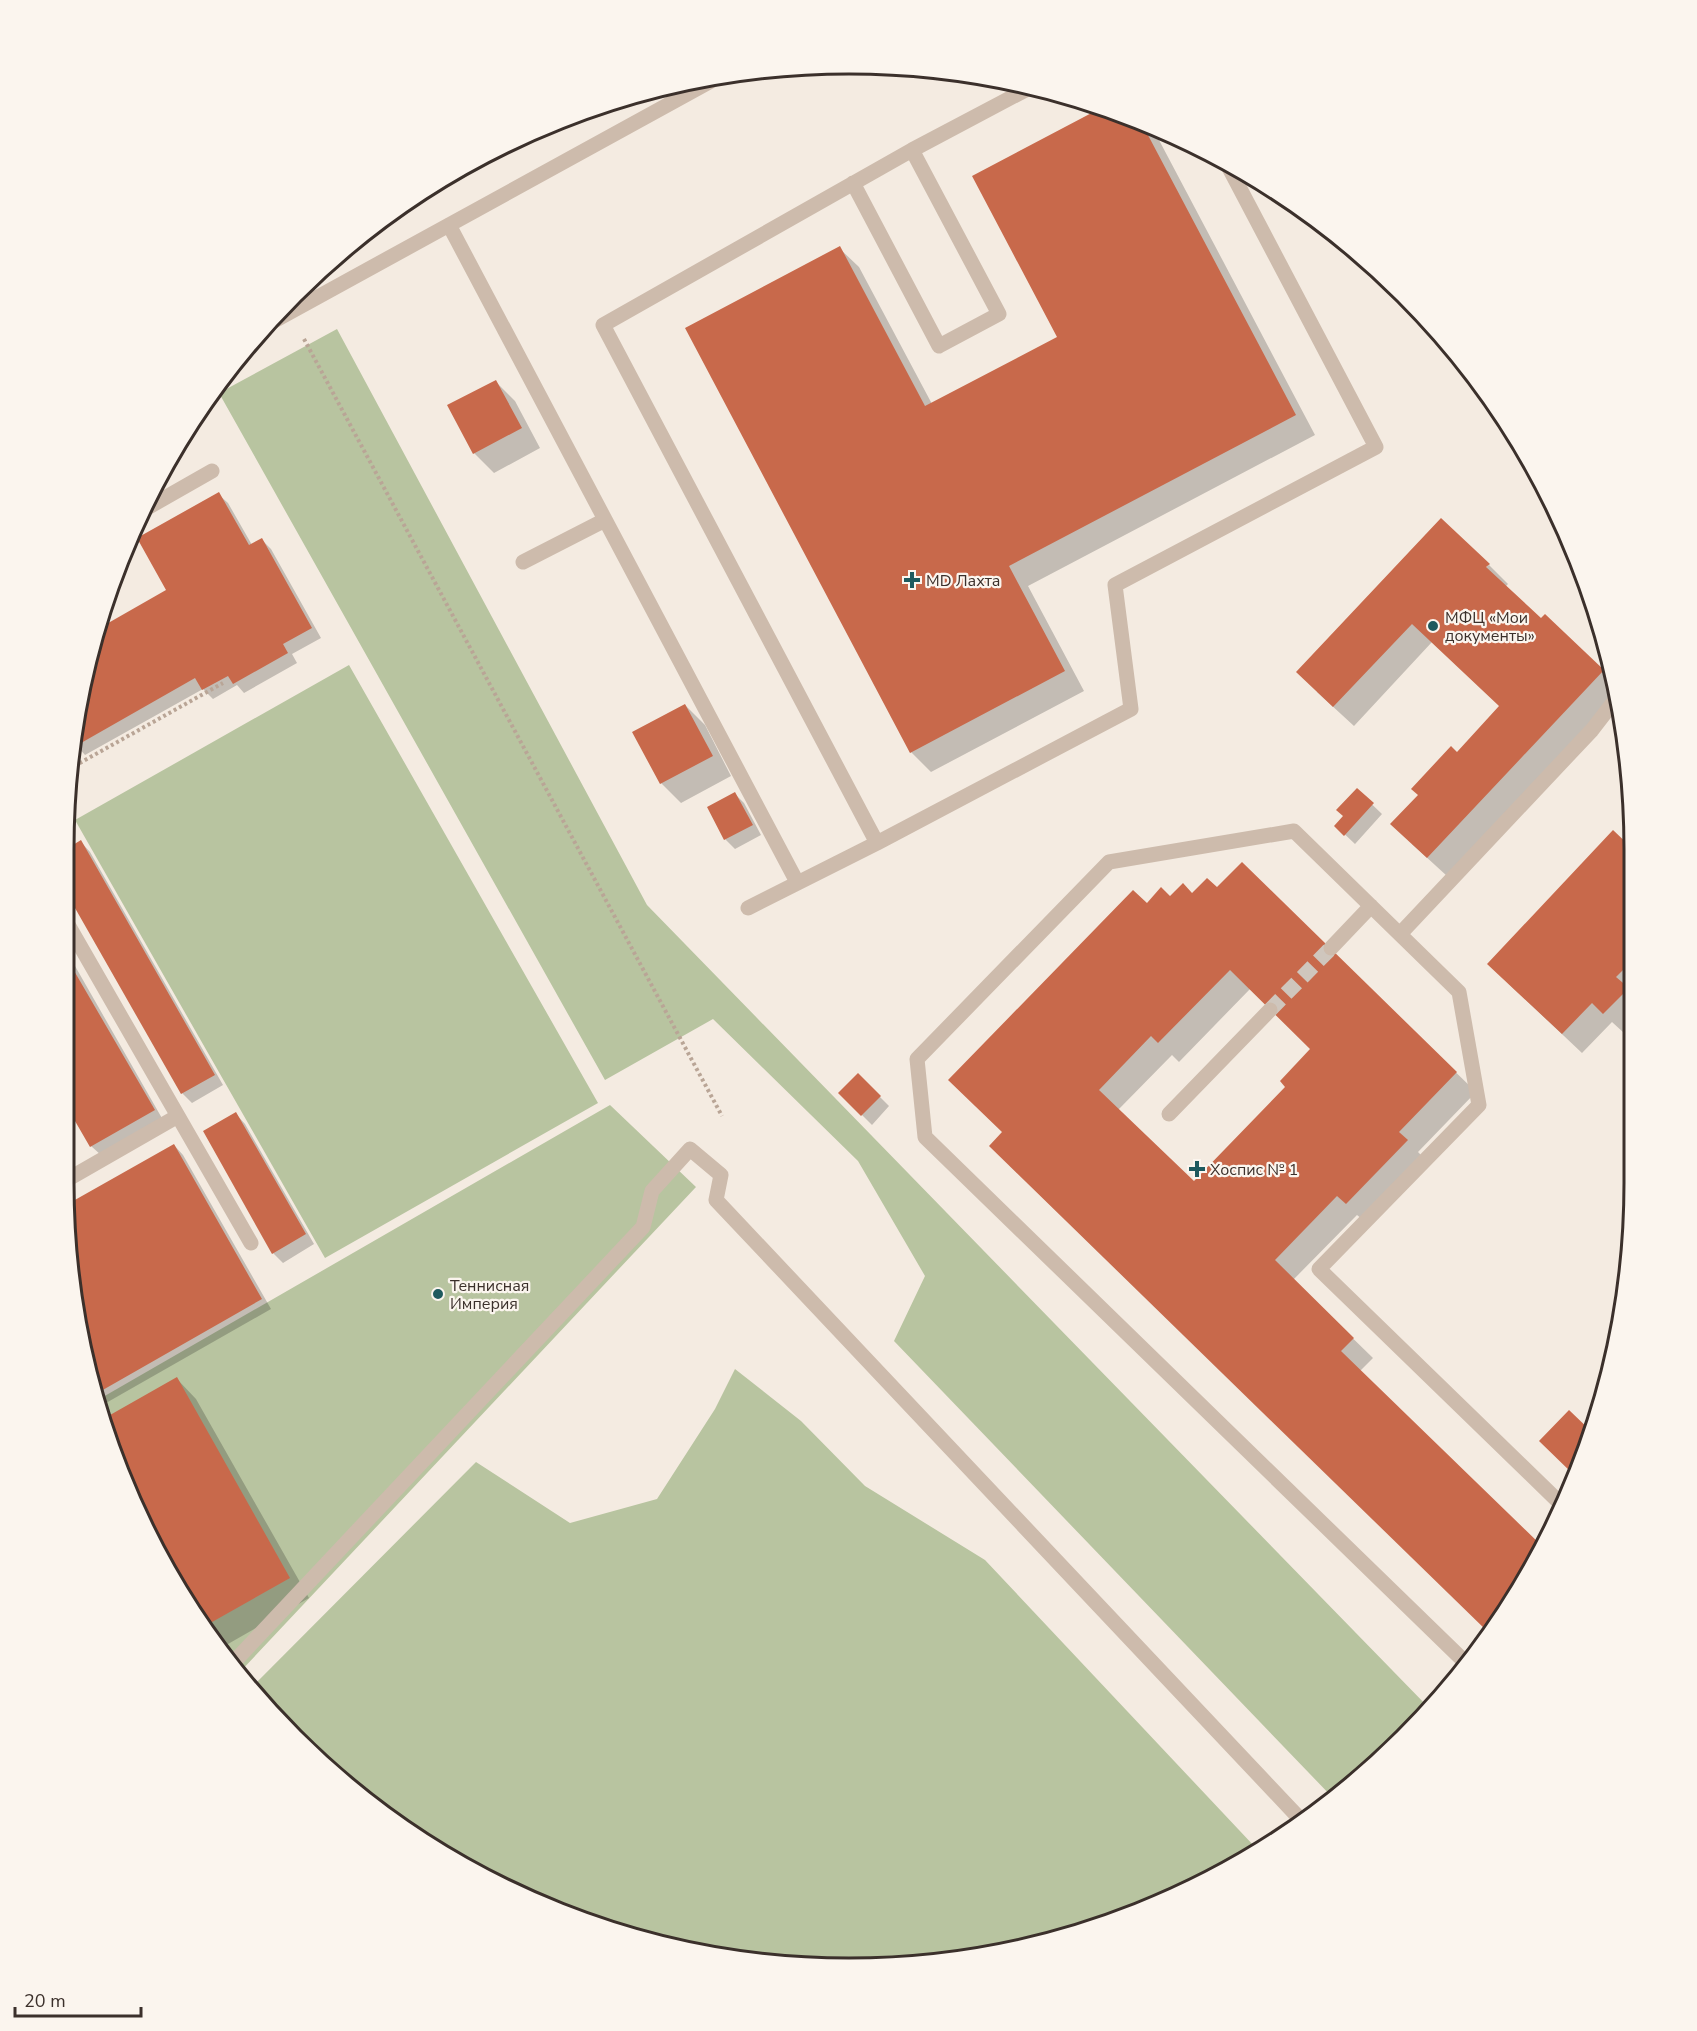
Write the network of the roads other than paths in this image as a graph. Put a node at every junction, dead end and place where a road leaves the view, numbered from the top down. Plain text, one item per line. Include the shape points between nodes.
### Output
1 (699, 88) edge
2 (1020, 93) edge
3 (912, 150) junction
4 (1233, 175) edge
5 (853, 183) junction
6 (449, 225) junction
7 (298, 302) edge
8 (212, 471) dead end
9 (154, 504) edge
10 (605, 520) junction
11 (523, 562) dead end
12 (1610, 706) edge
13 (878, 843) junction
14 (797, 882) junction
15 (1371, 906) junction
16 (748, 908) dead end
17 (1400, 934) junction
18 (74, 936) edge
19 (1331, 948) tunnel mouth
20 (1270, 1010) tunnel mouth
21 (1169, 1114) dead end
22 (178, 1116) junction
23 (74, 1176) edge
24 (251, 1243) dead end
25 (1556, 1499) edge
26 (1460, 1657) edge
27 (237, 1658) edge
28 (1296, 1815) edge

1 - 6 street
2 - 3 street
3 - 5 street
3 - 5 street via 999,314 939,346
4 - 13 street via 1376,447 1115,585 1131,709
5 - 13 street via 603,325
6 - 7 street
6 - 10 street
8 - 9 street
10 - 11 street
10 - 14 street
12 - 17 street
13 - 14 street
14 - 16 street
15 - 17 street
15 - 19 street
15 - 26 street via 1294,831 1108,862 917,1059 925,1137
17 - 25 street via 1460,992 1479,1105 1319,1269
18 - 22 street
20 - 21 street
22 - 23 street
22 - 24 street
27 - 28 street via 643,1227 652,1191 690,1149 721,1175 716,1200

